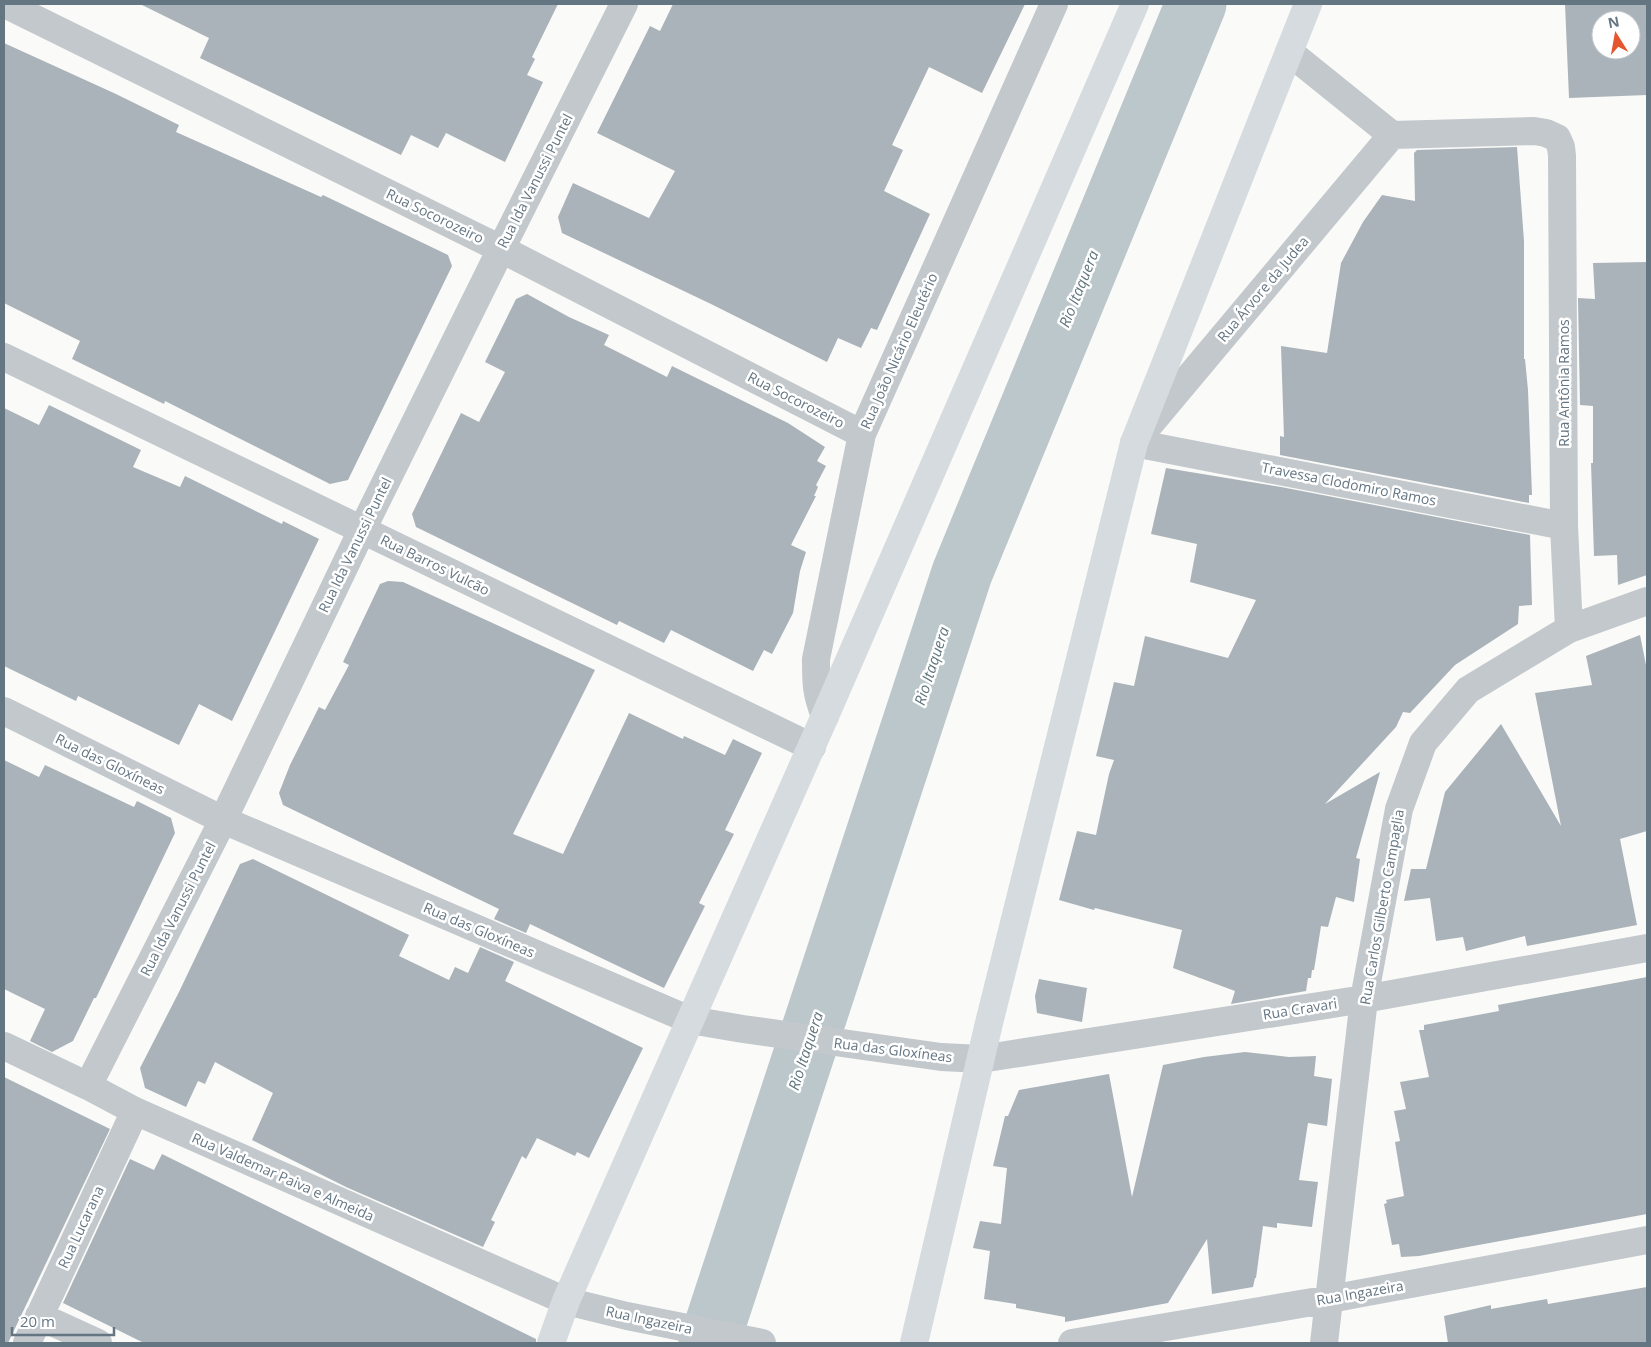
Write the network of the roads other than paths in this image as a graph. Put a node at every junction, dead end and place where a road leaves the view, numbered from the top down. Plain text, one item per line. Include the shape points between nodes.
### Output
1 (5, 4) edge
2 (624, 4) edge
3 (1054, 4) edge
4 (1135, 4) edge
5 (1308, 4) edge
6 (1289, 52) junction
7 (1392, 135) junction
8 (500, 249) junction
9 (4, 356) edge
10 (862, 434) junction
11 (1134, 443) junction
12 (1564, 526) junction
13 (362, 530) junction
14 (1647, 601) edge
15 (1569, 629) junction
16 (4, 711) edge
17 (825, 716) junction
18 (812, 747) junction
19 (223, 820) junction
20 (1647, 948) edge
21 (1364, 999) junction
22 (690, 1020) junction
23 (4, 1046) edge
24 (981, 1059) junction
25 (88, 1086) junction
26 (136, 1111) junction
27 (1647, 1240) edge
28 (1330, 1299) junction
29 (566, 1301) junction
30 (39, 1316) junction
31 (27, 1343) edge
32 (98, 1343) edge
33 (552, 1343) edge
34 (762, 1343) edge
35 (914, 1343) edge
36 (1072, 1343) edge
37 (1324, 1343) edge

1 - 8 street, Rua Socorozeiro
2 - 8 street, Rua Ida Vanussi Puntel
3 - 10 street, Rua João Nicário Eleutério
4 - 17 street
5 - 6 street
6 - 7 street
6 - 11 street
7 - 11 street, Rua Árvore da Judea
7 - 12 street, Rua Antônia Ramos via 1534,131 1557,138 1561,147
8 - 10 street, Rua Socorozeiro
8 - 13 street, Rua Ida Vanussi Puntel
9 - 13 street, Rua Barros Vulcão
10 - 17 street, Rua João Nicário Eleutério via 816,660 818,699
11 - 12 street, Travessa Clodomiro Ramos
11 - 24 street
12 - 15 street, Rua Antônia Ramos
13 - 18 street, Rua Barros Vulcão
13 - 19 street, Rua Ida Vanussi Puntel
14 - 15 street, Rua Carlos Gilberto Campaglia
15 - 21 street, Rua Carlos Gilberto Campaglia via 1468,690 1423,743 1399,809
16 - 19 street, Rua das Gloxíneas
17 - 18 street
18 - 22 street
19 - 22 street, Rua das Gloxíneas
19 - 25 street, Rua Ida Vanussi Puntel
20 - 21 street, Rua Cravari
21 - 24 street, Rua Cravari
21 - 28 street, Rua Carlos Gilberto Campaglia
22 - 24 street, Rua das Gloxíneas via 941,1057
22 - 29 street
23 - 25 street, Rua Valdemar Paiva e Almeida
24 - 35 street
25 - 26 street, Rua Valdemar Paiva e Almeida
26 - 29 street, Rua Valdemar Paiva e Almeida
26 - 30 street, Rua Lucarana
27 - 28 street, Rua Ingazeira
28 - 36 street, Rua Ingazeira
28 - 37 street, Rua Carlos Gilberto Campaglia
29 - 33 street
29 - 34 street, Rua Ingazeira
30 - 31 street, Rua Lucarana
30 - 32 street

